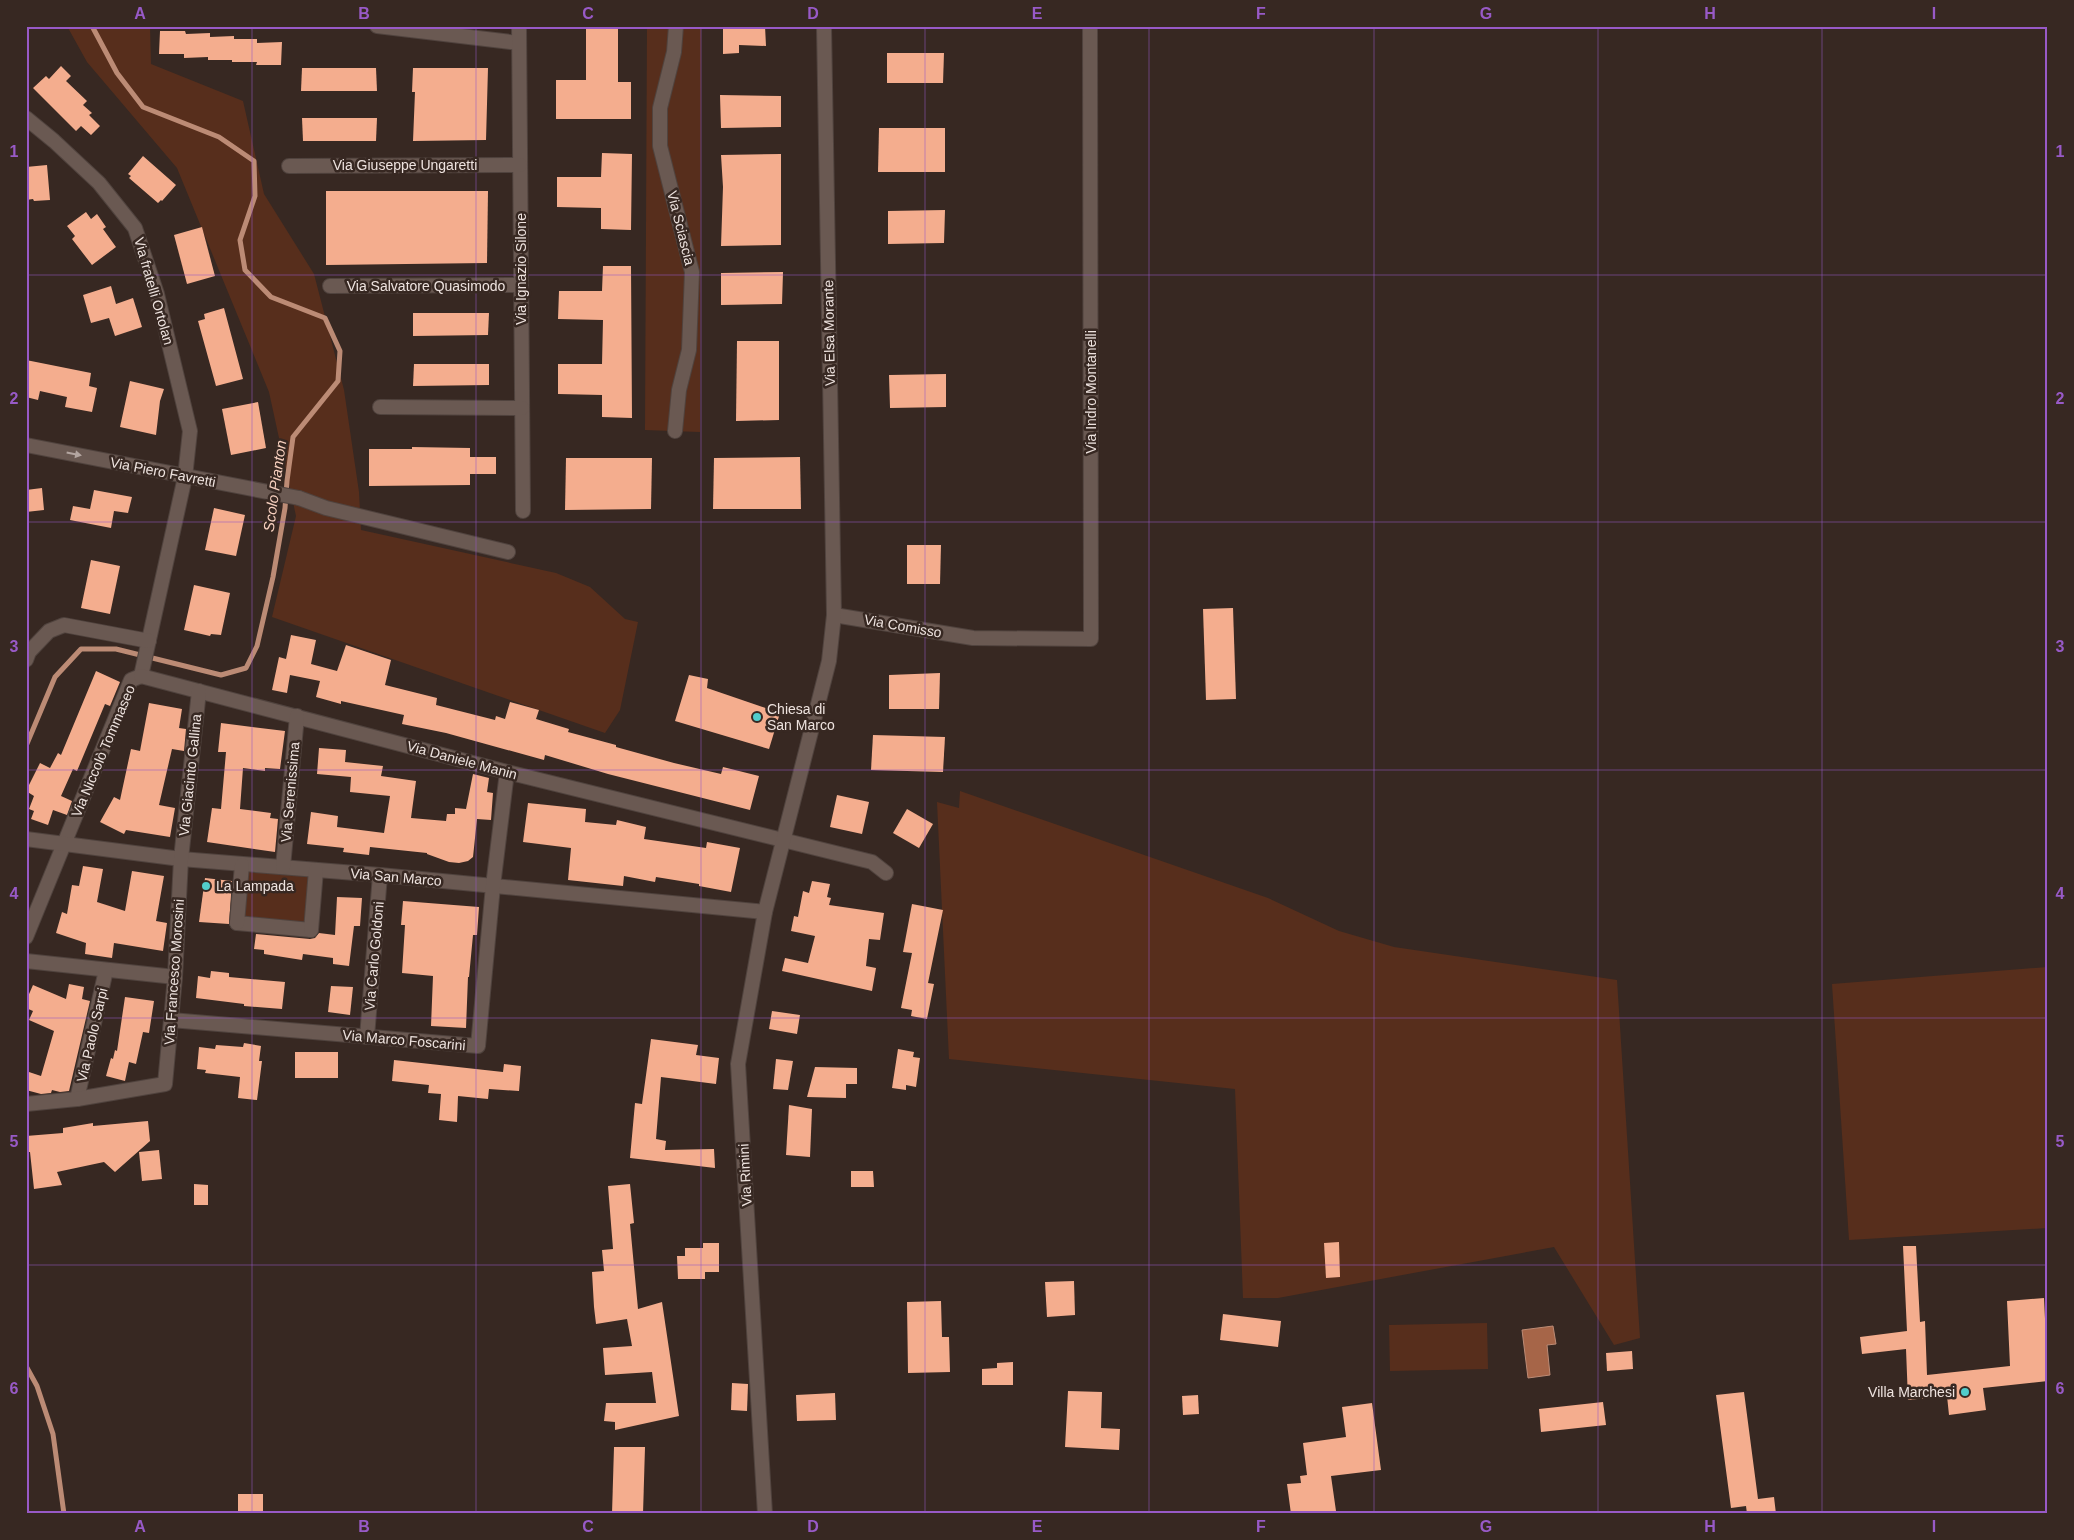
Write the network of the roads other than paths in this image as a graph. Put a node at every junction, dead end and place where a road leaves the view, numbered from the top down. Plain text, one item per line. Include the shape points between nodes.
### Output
1 (377, 26) edge
2 (519, 26) edge
3 (676, 26) edge
4 (824, 26) edge
5 (1090, 26) edge
6 (519, 43) junction
7 (26, 118) edge
8 (520, 165) junction
9 (289, 166) dead end
10 (521, 285) junction
11 (330, 286) dead end
12 (380, 407) dead end
13 (522, 408) junction
14 (675, 431) dead end
15 (26, 444) edge
16 (185, 477) junction
17 (523, 512) dead end
18 (508, 552) dead end
19 (834, 614) junction
20 (973, 638) joint
21 (832, 640) joint
22 (148, 645) junction
23 (26, 660) edge
24 (142, 673) junction
25 (199, 691) junction
26 (297, 716) junction
27 (507, 772) junction
28 (26, 839) edge
29 (784, 840) junction
30 (64, 844) junction
31 (181, 859) junction
32 (242, 865) junction
33 (284, 867) junction
34 (316, 870) junction
35 (886, 873) dead end
36 (380, 875) junction
37 (492, 886) junction
38 (765, 912) junction
39 (26, 937) edge
40 (26, 961) edge
41 (106, 970) junction
42 (175, 977) junction
43 (171, 1020) junction
44 (367, 1037) junction
45 (77, 1099) junction
46 (26, 1104) edge
47 (765, 1514) edge

1 - 6 street
2 - 6 street, Via Ignazio Silone
3 - 14 street, Via Sciascia via 674,52 660,108 660,146 692,272 689,350 679,390
4 - 19 street, Via Elsa Morante
5 - 20 street, Via Indro Montanelli via 1091,639
6 - 8 street, Via Ignazio Silone
7 - 16 street, Via fratelli Ortolan via 99,184 136,228 157,294 190,431
8 - 9 street, Via Giuseppe Ungaretti
8 - 10 street, Via Ignazio Silone
10 - 11 street, Via Salvatore Quasimodo
10 - 13 street, Via Ignazio Silone
12 - 13 street
13 - 17 street, Via Ignazio Silone
15 -> 16 street, Via Piero Favretti
16 - 18 street, Via Piero Favretti via 299,498 326,508
16 - 22 street, Via Niccolò Tommaseo
19 - 20 street, Via Comisso
19 - 21 street, Via Elsa Morante
21 - 29 street, Via Rimini
22 - 23 street via 64,625 49,631 29,652
22 - 24 street, Via Niccolò Tommaseo
24 - 25 street, Via Daniele Manin
24 - 30 street, Via Niccolò Tommaseo via 131,680
25 - 26 street, Via Daniele Manin
25 - 31 street, Via Giacinto Gallina
26 - 27 street, Via Daniele Manin
26 - 33 street, Via Serenissima
27 - 29 street, Via Daniele Manin
27 - 37 street
28 - 30 street, Via San Marco
29 - 35 street via 872,862
29 - 38 street, Via Rimini
30 - 31 street, Via San Marco
30 - 39 street, Via Niccolò Tommaseo
31 - 32 street, Via San Marco
31 - 42 street, Via Francesco Morosini
32 - 33 street, Via San Marco
32 - 34 street via 237,923 311,930
33 - 34 street, Via San Marco
34 - 36 street, Via San Marco
36 - 37 street, Via San Marco
36 - 44 street, Via Carlo Goldoni
37 - 38 street, Via San Marco
37 - 44 street, Via Marco Foscarini via 478,1046
38 - 47 street, Via Rimini via 738,1064
40 - 41 street
41 - 42 street
41 - 45 street, Via Paolo Sarpi
42 - 43 street, Via Francesco Morosini
43 - 44 street, Via Marco Foscarini
43 - 45 street, Via Francesco Morosini via 165,1084
45 - 46 street

